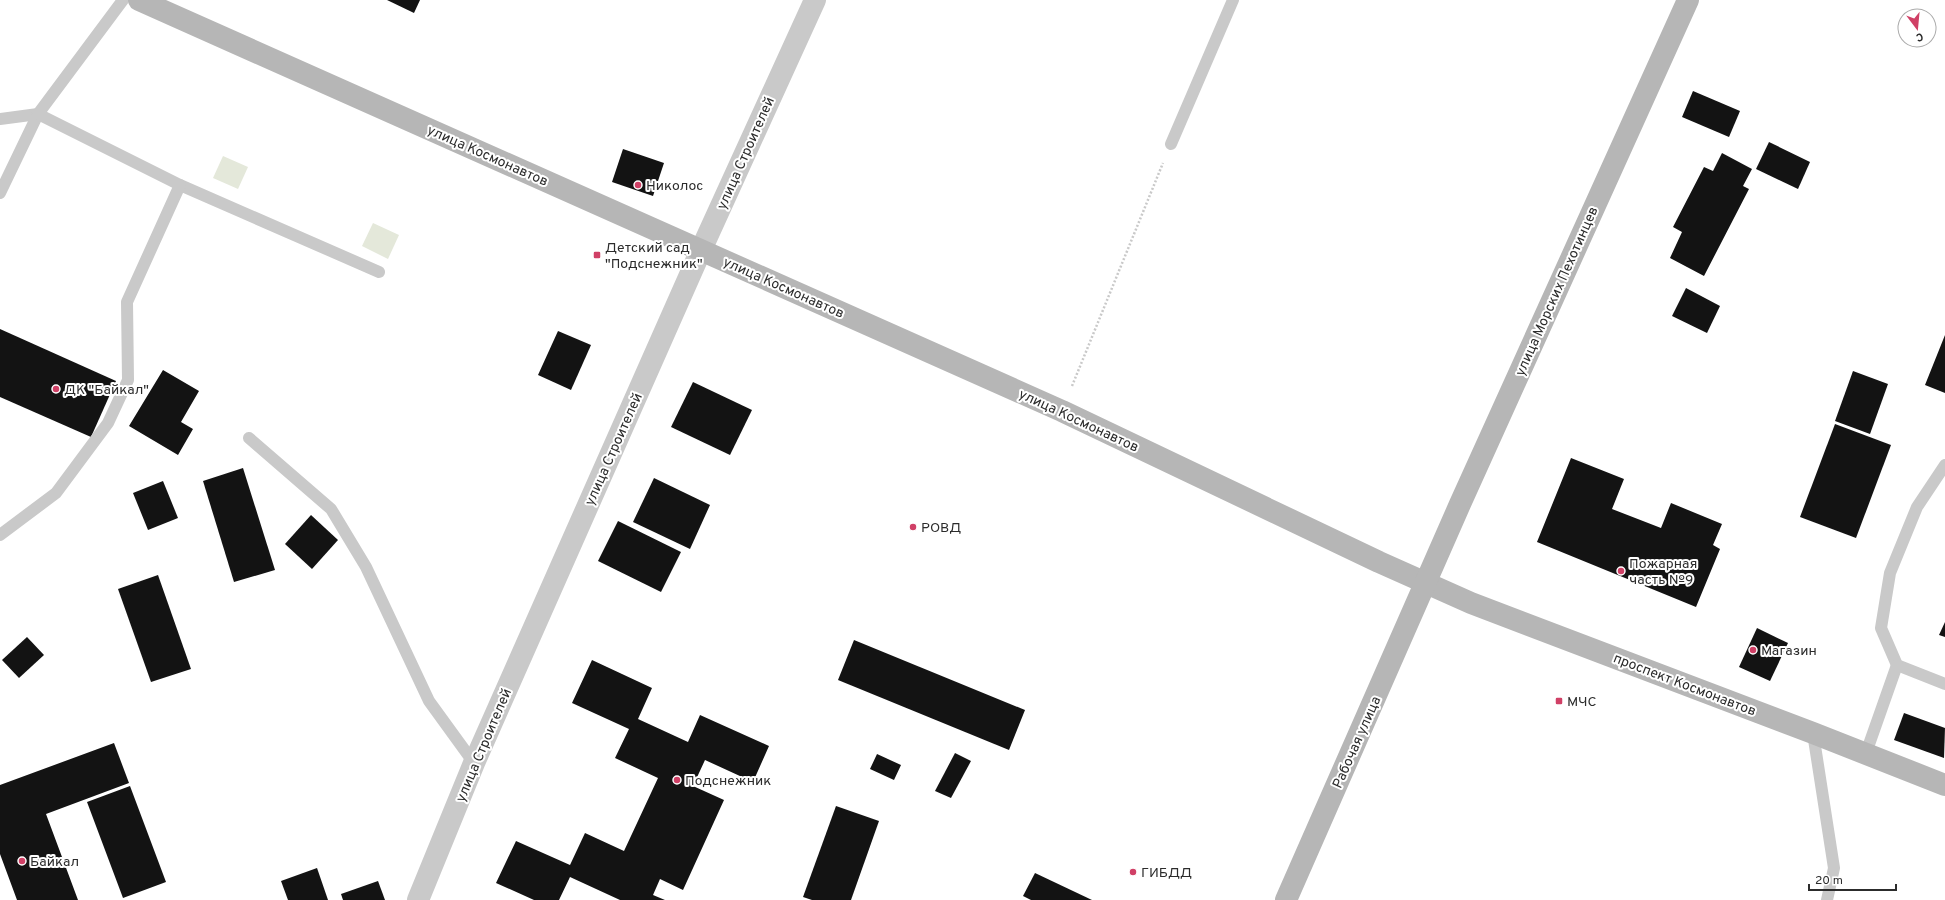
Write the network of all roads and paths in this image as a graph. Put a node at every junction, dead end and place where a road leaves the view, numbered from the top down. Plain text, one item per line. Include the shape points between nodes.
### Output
1 (123, 0) edge
2 (139, 0) edge
3 (815, 0) edge
4 (1233, 0) edge
5 (1688, 0) edge
6 (38, 114) junction
7 (0, 119) edge
8 (1171, 144) joint
9 (180, 185) junction
10 (0, 194) edge
11 (701, 250) junction
12 (379, 272) dead end
13 (1062, 411) junction
14 (249, 438) dead end
15 (1945, 465) edge
16 (0, 535) edge
17 (1425, 583) junction
18 (1897, 665) junction
19 (1945, 684) edge
20 (1814, 733) junction
21 (1866, 753) junction
22 (474, 763) junction
23 (1945, 785) edge
24 (418, 900) edge
25 (1286, 900) edge
26 (1827, 900) edge

1 - 6 lane
2 - 11 street, улица Космонавтов
3 - 11 street, улица Строителей
4 - 8 lane
5 - 17 street, улица Морских Пехотинцев
6 - 7 lane
6 - 9 lane
6 - 10 lane
8 - 13 path
9 - 12 lane
9 - 16 lane via 127,302 128,380 108,423 56,493
11 - 13 street, улица Космонавтов
11 - 22 street, улица Строителей
13 - 17 street, улица Космонавтов
14 - 22 lane via 331,508 366,567 429,701
15 - 18 lane via 1917,507 1890,573 1881,628
17 - 20 street, проспект Космонавтов via 1471,603
17 - 25 street, Рабочая улица
18 - 19 lane
18 - 21 lane
20 - 21 street, проспект Космонавтов
20 - 26 lane via 1834,868
21 - 23 street, проспект Космонавтов
22 - 24 street, улица Строителей

